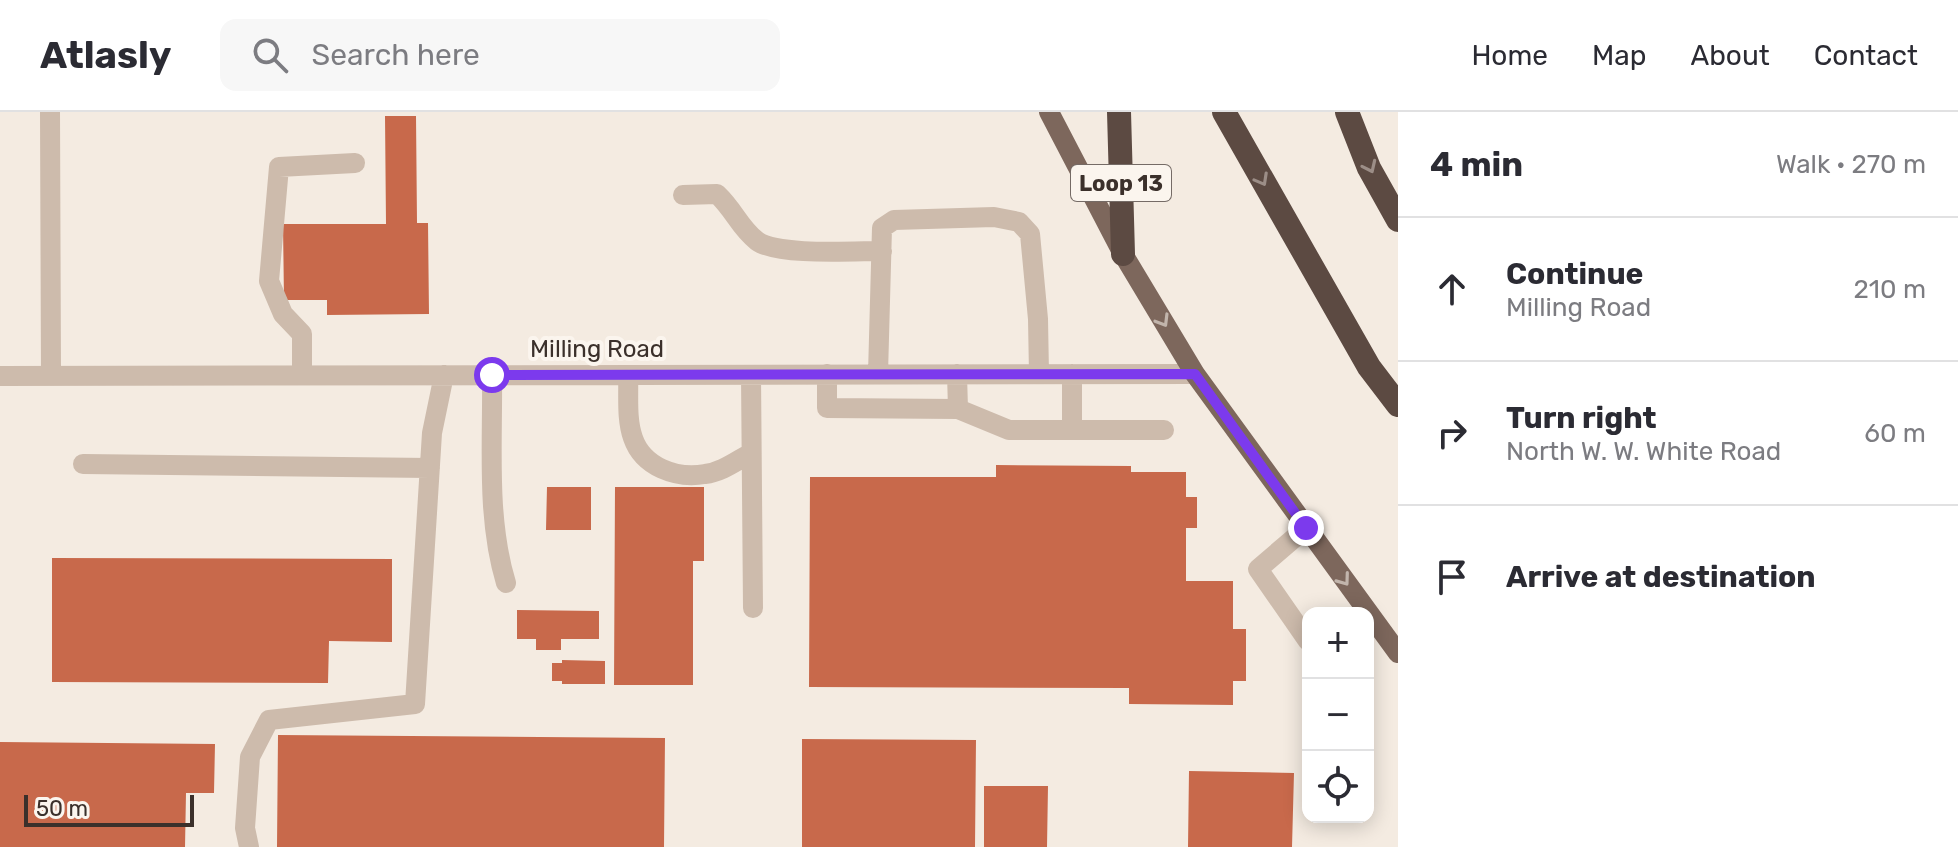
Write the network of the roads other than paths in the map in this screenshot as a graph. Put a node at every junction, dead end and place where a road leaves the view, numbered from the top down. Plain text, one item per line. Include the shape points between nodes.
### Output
1 (50, 112) edge
2 (1049, 112) edge
3 (1119, 112) edge
4 (1224, 112) edge
5 (1347, 112) edge
6 (355, 163) dead end
7 (683, 195) dead end
8 (1398, 220) edge
9 (882, 251) junction
10 (1123, 254) junction
11 (827, 374) junction
12 (878, 374) junction
13 (957, 374) junction
14 (1039, 374) junction
15 (1072, 374) junction
16 (1195, 374) junction
17 (302, 375) junction
18 (444, 375) junction
19 (492, 375) junction
20 (628, 375) junction
21 (751, 375) junction
22 (0, 376) edge
23 (51, 376) junction
24 (1398, 405) edge
25 (958, 409) junction
26 (1072, 430) junction
27 (1164, 430) dead end
28 (751, 453) junction
29 (83, 464) dead end
30 (430, 468) junction
31 (1306, 528) junction
32 (506, 583) dead end
33 (753, 608) dead end
34 (1302, 632) edge
35 (1375, 635) edge
36 (1398, 653) edge
37 (249, 847) edge

1 - 23 street
2 - 10 main road
3 - 10 highway, Loop 13
4 -> 24 highway via 1369,367
5 -> 8 highway via 1369,168
6 - 17 street via 279,167 269,281 283,314 302,334
7 - 9 street via 717,194 761,244 789,250
9 - 12 street
9 - 14 street via 882,228 894,220 994,217 1019,222 1030,234
10 -> 16 main road, Loop 13
11 - 12 street, Milling Road
11 - 21 street, Milling Road
11 - 25 street via 827,408
12 - 13 street, Milling Road
13 - 14 street, Milling Road
13 - 25 street
14 - 15 street, Milling Road
15 - 16 street, Milling Road
15 - 26 street
16 - 31 main road, Loop 13
17 - 18 street, Milling Road
17 - 23 street, Milling Road
18 - 19 street, Milling Road
18 - 30 street
19 - 20 street, Milling Road
19 - 32 street via 496,550
20 - 21 street, Milling Road
20 - 28 street via 632,435 657,467 686,476 706,474
21 - 28 street
22 - 23 street, Milling Road
25 - 26 street via 1009,430
26 - 27 street
28 - 33 street
29 - 30 street
30 - 37 street via 415,704 269,720 250,757 245,828
31 - 34 street via 1258,569
31 -> 35 main road, Loop 13
35 - 36 main road, Loop 13

